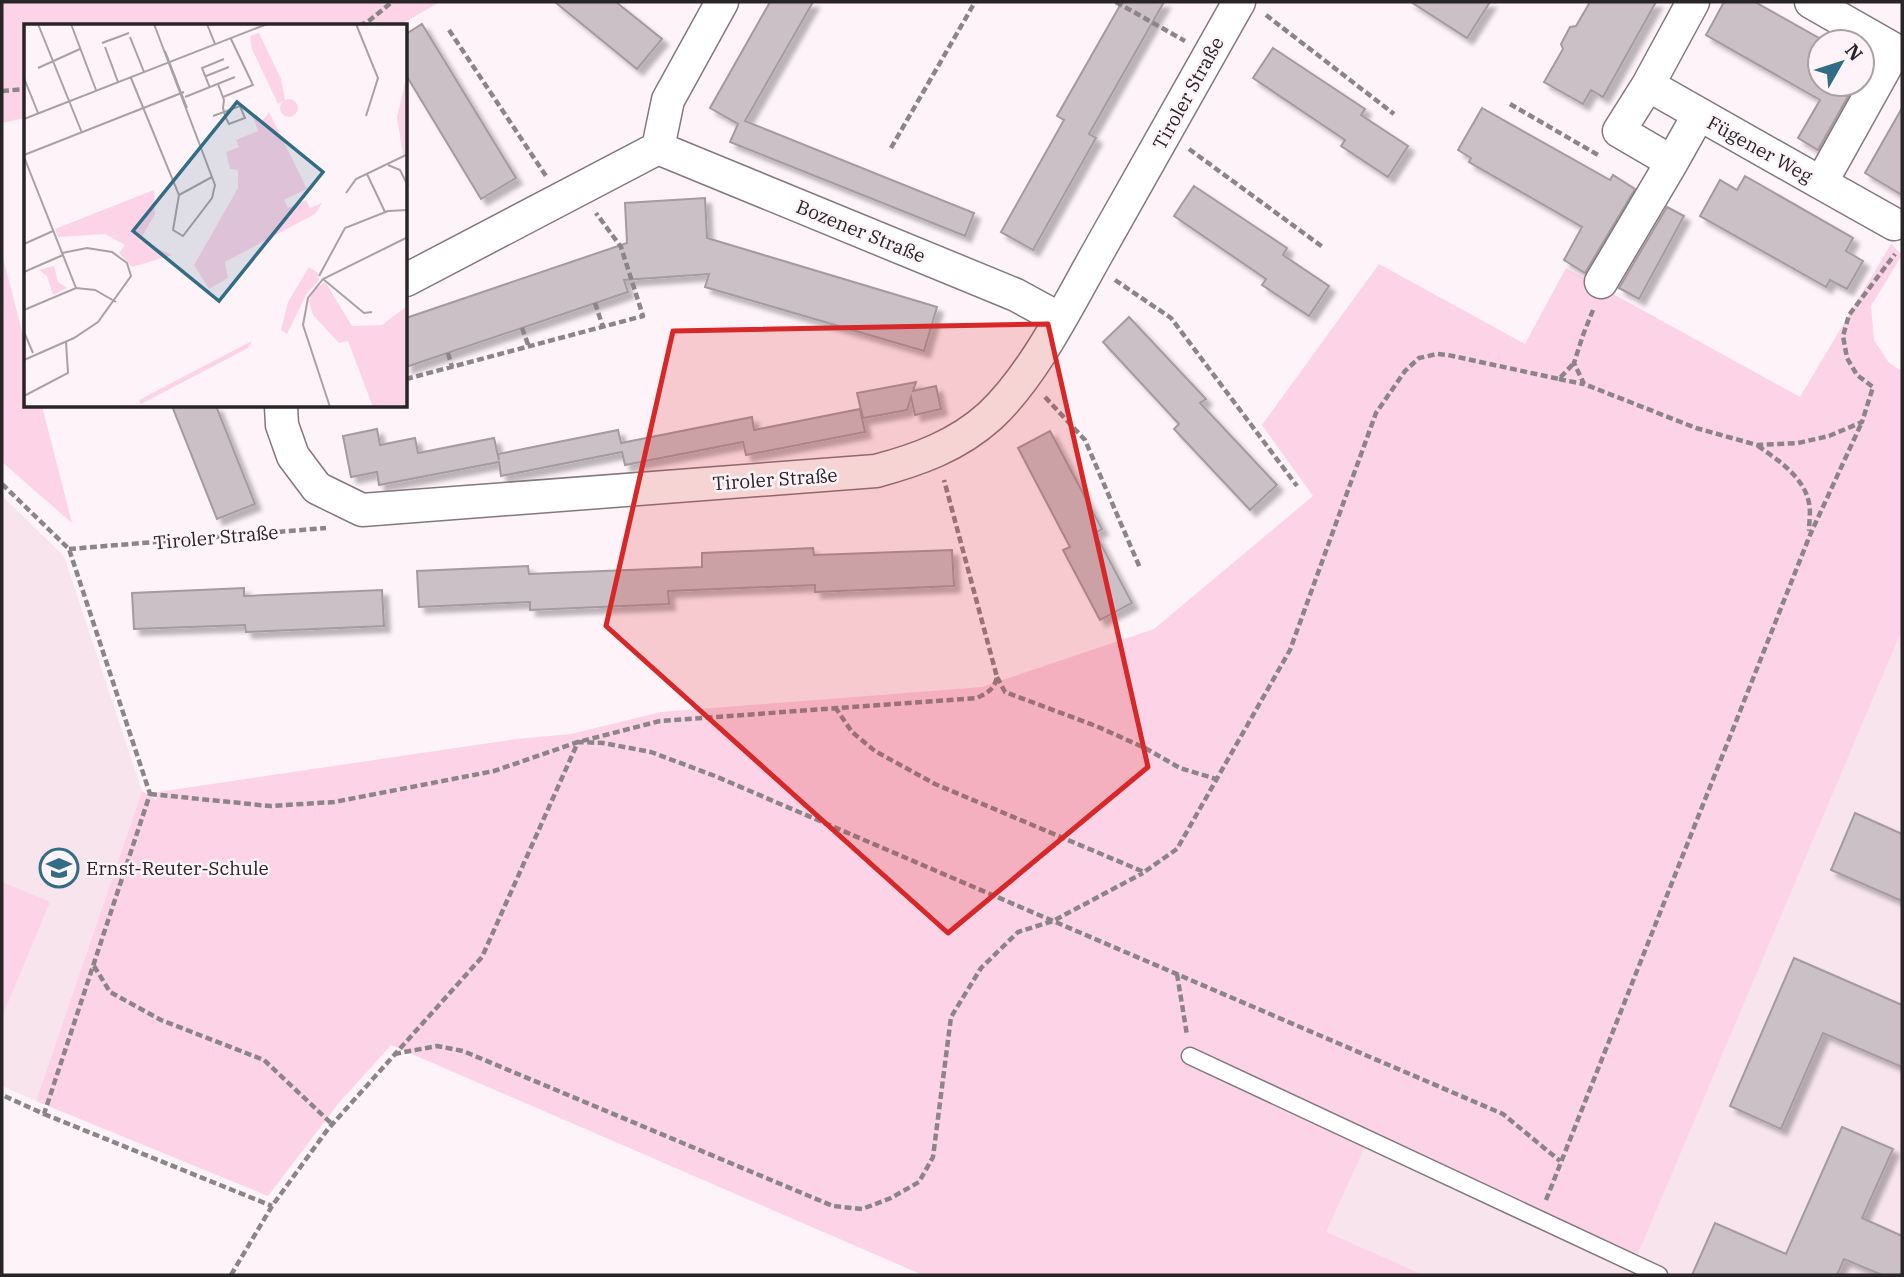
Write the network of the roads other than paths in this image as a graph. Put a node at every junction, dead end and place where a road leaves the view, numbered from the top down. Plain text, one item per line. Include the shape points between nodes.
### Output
1 (722, 2) edge
2 (1693, 2) edge
3 (1811, 2) edge
4 (1249, 6) edge
5 (1648, 85) junction
6 (1699, 114) junction
7 (658, 149) junction
8 (1672, 162) junction
9 (1821, 183) junction
10 (1896, 237) road end
11 (408, 278) edge
12 (1601, 282) road end
13 (1060, 319) junction
14 (281, 408) edge
15 (1191, 1056) road end
16 (1659, 1275) edge

1 - 7 street via 668,100
2 - 5 street
3 - 9 street, Fügener Weg via 1895,50
4 - 13 street, Tiroler Straße via 1209,55
5 - 6 street, Fügener Weg
5 - 8 street via 1619,131
6 - 8 street, Fügener Weg
6 - 9 street, Fügener Weg
7 - 11 street
7 - 13 street, Bozener Straße via 1016,295
8 - 12 street, Fügener Weg
9 - 10 street, Fügener Weg
13 - 14 street, Tiroler Straße via 1025,376 988,418 936,452 876,471 362,510 317,488 293,456
15 - 16 lane

